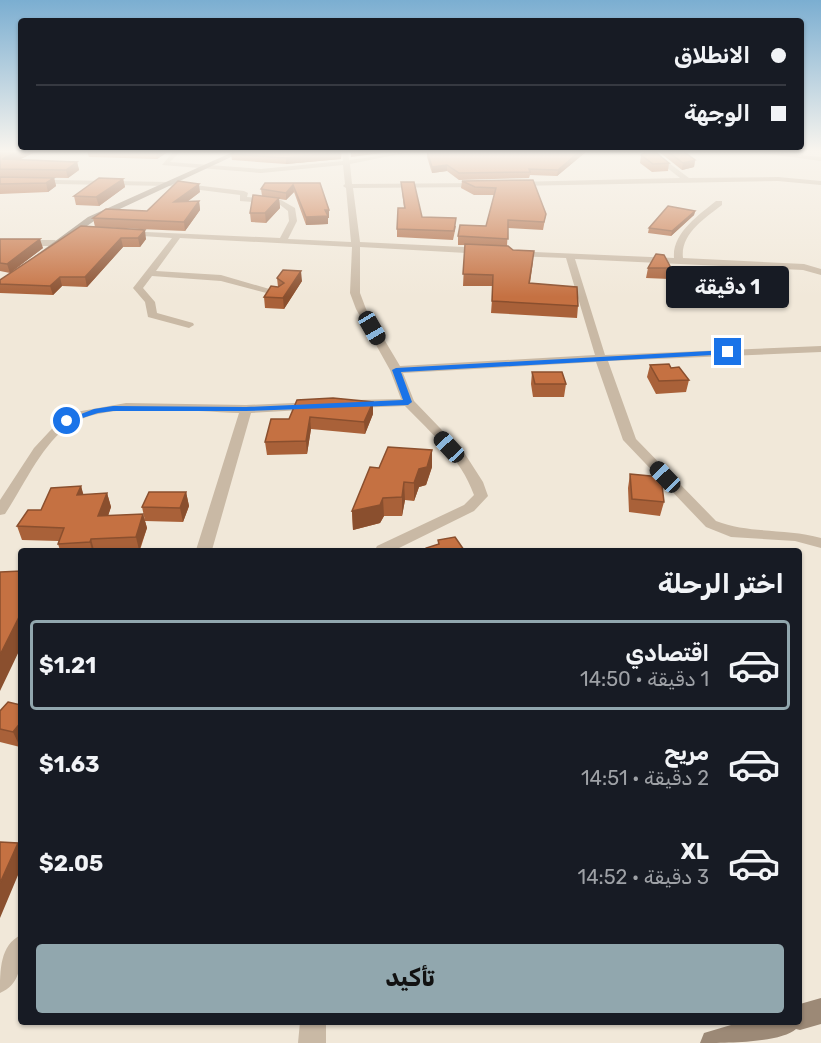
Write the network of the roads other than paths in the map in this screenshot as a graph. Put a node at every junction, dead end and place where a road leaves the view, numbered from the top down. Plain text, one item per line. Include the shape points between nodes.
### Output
1 (133, 200) edge
2 (252, 200) edge
3 (349, 200) edge
4 (719, 203) dead end
5 (73, 230) junction
6 (94, 231) edge
7 (115, 233) edge
8 (177, 237) junction
9 (283, 241) junction
10 (0, 243) edge
11 (12, 243) junction
12 (55, 243) junction
13 (356, 245) junction
14 (0, 250) edge
15 (494, 252) edge
16 (505, 252) edge
17 (570, 256) junction
18 (33, 260) edge
19 (679, 262) junction
20 (804, 267) junction
21 (821, 267) edge
22 (821, 272) edge
23 (149, 273) junction
24 (278, 293) edge
25 (189, 325) dead end
26 (821, 349) edge
27 (602, 358) junction
28 (396, 370) junction
29 (408, 402) junction
30 (246, 409) junction
31 (0, 511) edge
32 (821, 543) edge
33 (205, 548) edge
34 (387, 548) edge
35 (18, 952) edge
36 (0, 981) edge
37 (821, 1011) edge
38 (802, 1016) edge
39 (313, 1025) edge
40 (775, 1025) edge
41 (312, 1043) edge
42 (714, 1043) edge

1 - 5 street
2 - 9 street via 281,202 292,210 293,221
3 - 13 street
4 - 19 street via 690,228 678,245
5 - 6 street
5 - 12 street
7 - 8 street
8 - 9 street
8 - 23 street
9 - 13 street
10 - 11 street
11 - 12 street
11 - 14 street
12 - 18 street
13 - 15 street
13 - 28 street via 357,301
16 - 17 street
17 - 19 street
17 - 27 street
19 - 20 street
20 - 21 street
20 - 22 street
23 - 24 street via 221,278
23 - 25 street via 138,288 150,302 150,313
26 - 27 street
27 - 28 street
27 - 32 street via 626,435 711,524 731,532 796,536
28 - 29 street
29 - 30 street
29 - 34 street via 463,462 477,482 481,496 469,508
30 - 31 street via 113,409 80,415 54,431
30 - 33 street
35 - 36 street
37 - 38 street
39 - 41 street
40 - 42 street

